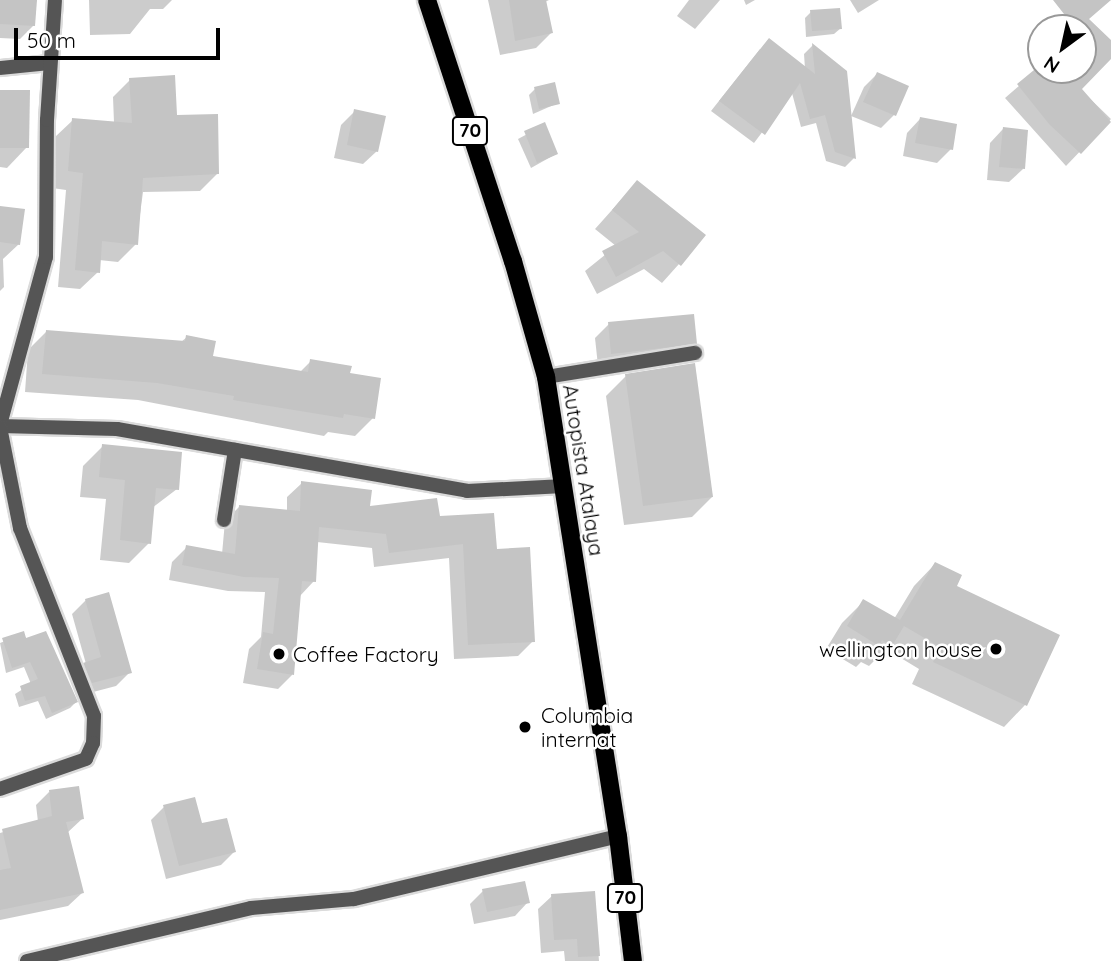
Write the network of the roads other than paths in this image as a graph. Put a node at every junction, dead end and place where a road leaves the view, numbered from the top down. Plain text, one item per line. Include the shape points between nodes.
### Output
1 (55, 0) edge
2 (427, 0) edge
3 (50, 64) junction
4 (0, 68) edge
5 (695, 353) dead end
6 (545, 376) junction
7 (0, 426) edge
8 (235, 450) junction
9 (564, 486) junction
10 (224, 520) dead end
11 (0, 789) edge
12 (618, 836) junction
13 (27, 961) edge
14 (633, 961) edge

1 - 3 street
2 - 6 main road, Autopista Atalaya / 70 via 513,261
3 - 4 street
3 - 7 street via 46,257
5 - 6 street
6 - 9 main road, Autopista Atalaya / 70
7 - 8 street via 117,429
7 - 11 street via 19,528 94,716 93,743 86,759
8 - 9 street via 467,491
8 - 10 street
9 - 12 main road, Autopista Atalaya / 70
12 - 13 street via 354,899 251,908
12 - 14 main road, Autopista Atalaya / 70

